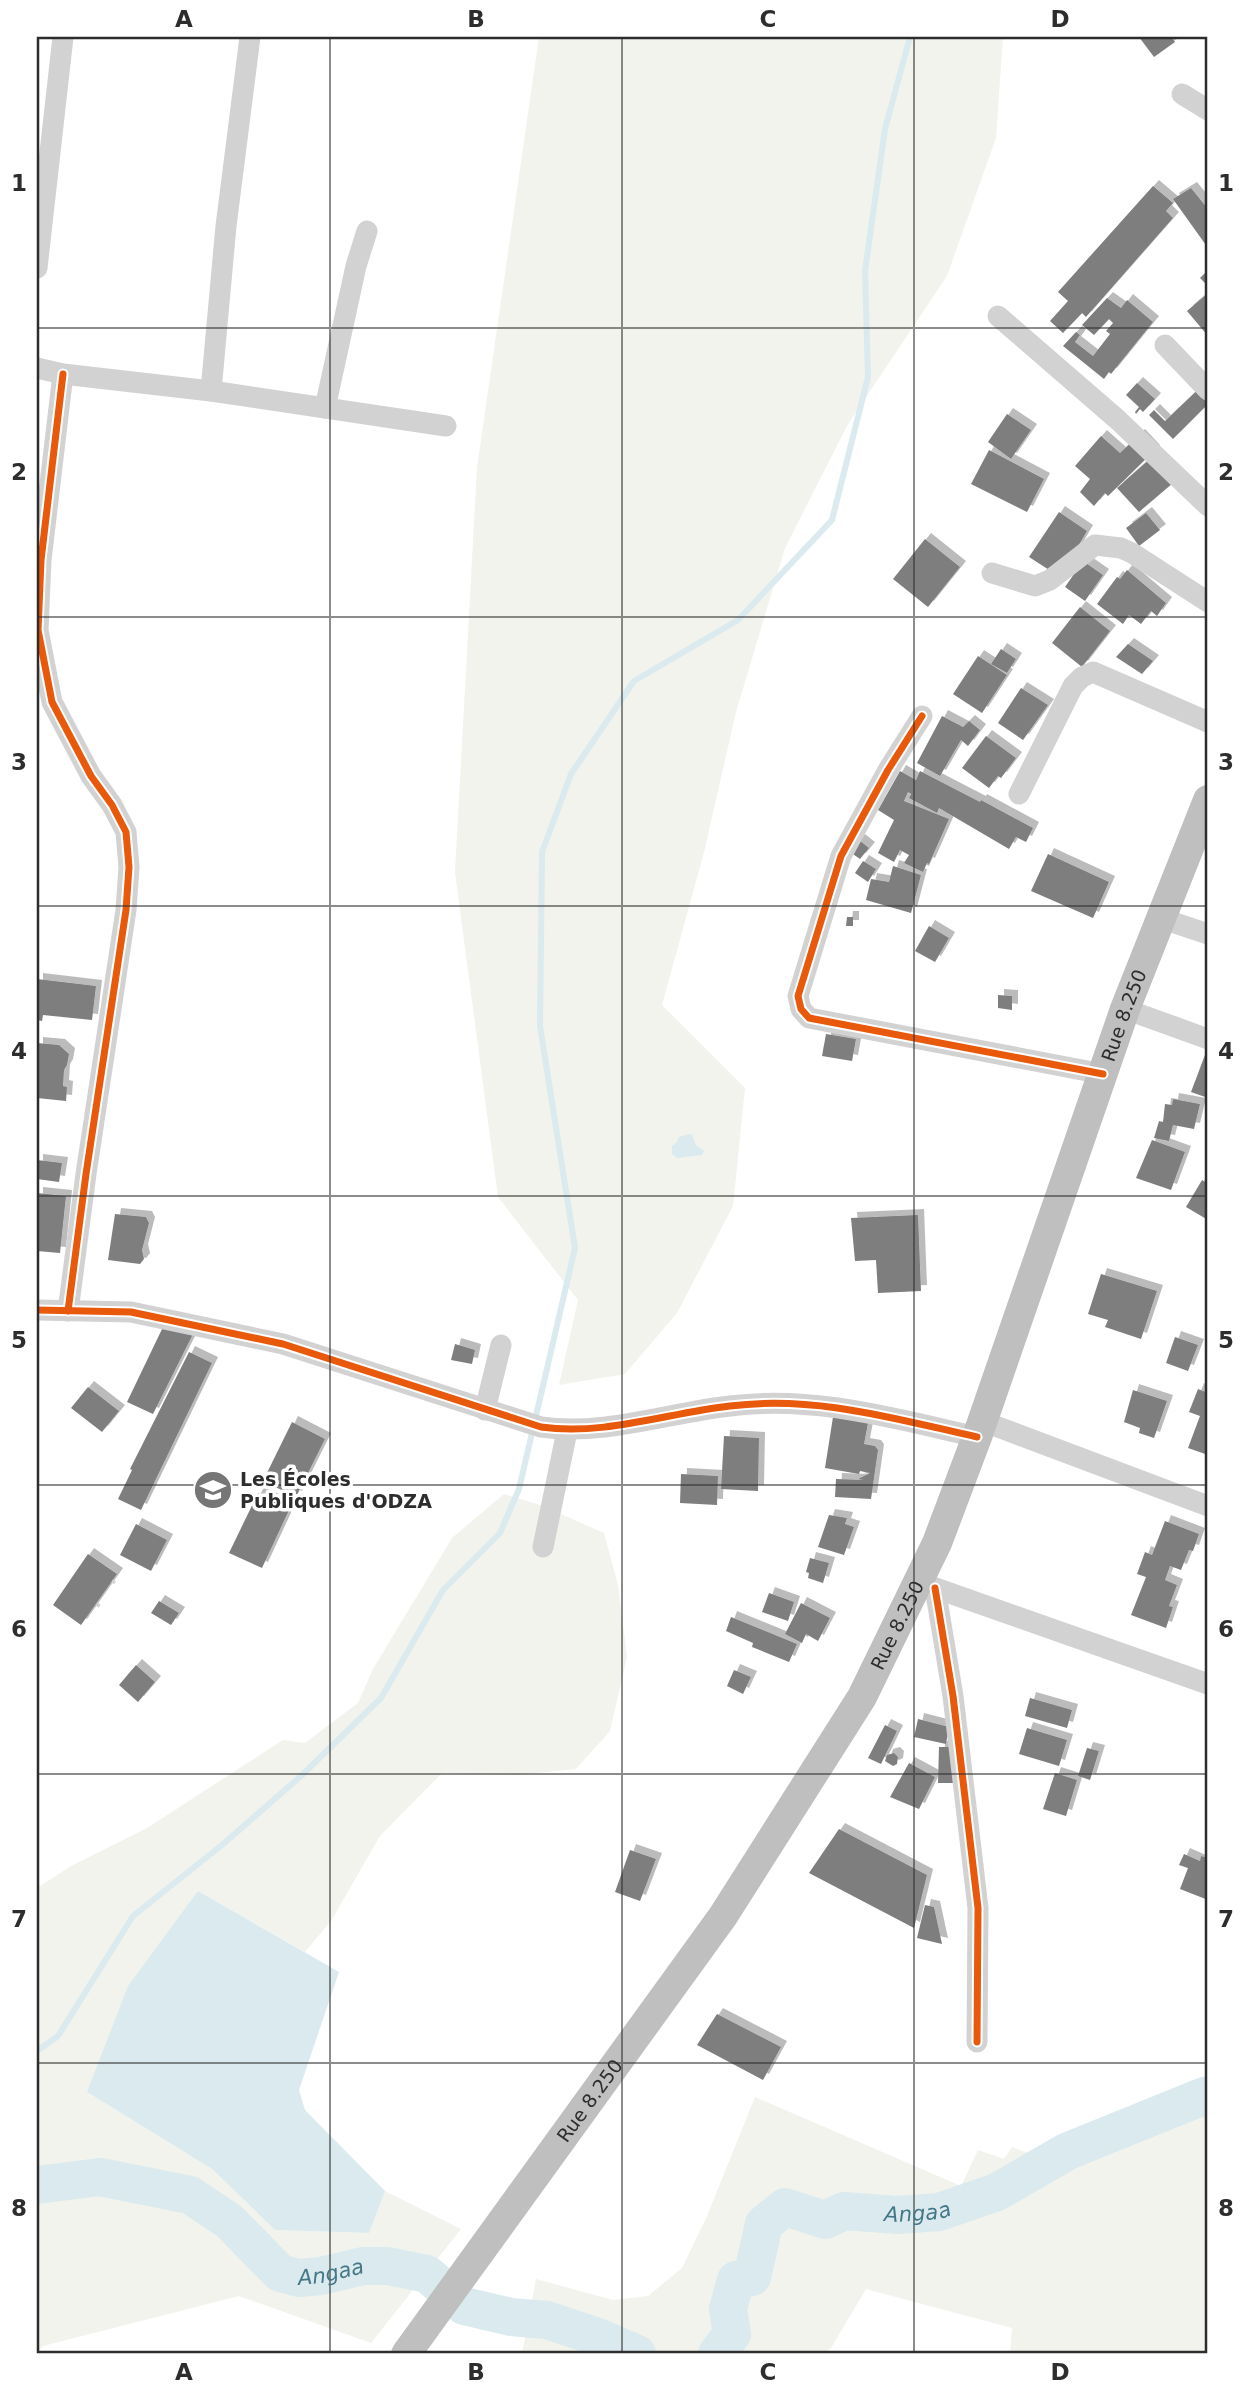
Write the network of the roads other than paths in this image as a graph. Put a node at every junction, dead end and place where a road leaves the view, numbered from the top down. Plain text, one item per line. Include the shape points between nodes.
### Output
1 (63, 37) edge
2 (250, 37) edge
3 (1182, 94) dead end
4 (1208, 110) edge
5 (367, 231) dead end
6 (37, 268) edge
7 (998, 316) dead end
8 (1166, 345) dead end
9 (37, 368) edge
10 (63, 374) junction
11 (1208, 390) edge
12 (211, 391) junction
13 (325, 408) junction
14 (446, 426) dead end
15 (1208, 506) edge
16 (992, 573) dead end
17 (1208, 603) edge
18 (45, 699) edge
19 (922, 716) dead end
20 (1208, 722) edge
21 (1019, 794) dead end
22 (1208, 800) edge
23 (1163, 919) junction
24 (1208, 934) edge
25 (1125, 1009) junction
26 (1208, 1038) edge
27 (1103, 1074) junction
28 (37, 1310) edge
29 (68, 1311) junction
30 (501, 1345) dead end
31 (485, 1410) junction
32 (980, 1429) junction
33 (567, 1431) junction
34 (1208, 1506) edge
35 (543, 1547) dead end
36 (927, 1585) junction
37 (1208, 1684) edge
38 (976, 2042) dead end
39 (406, 2354) edge

1 - 6 street
2 - 12 street
3 - 4 street
5 - 13 street
7 - 15 street via 1118,419
8 - 11 street
9 - 10 street
10 - 12 street
10 - 18 street via 41,559 38,629
12 - 13 street
13 - 14 street
16 - 17 street via 1035,586 1051,580 1095,545 1121,548
18 - 29 street via 126,832 129,867
19 - 27 street via 841,856 798,996 804,1014
20 - 21 street via 1093,672 1073,686
22 - 23 highway, Rue 8.250
23 - 24 street
23 - 25 highway, Rue 8.250
25 - 26 street
25 - 27 highway, Rue 8.250
27 - 32 highway, Rue 8.250
28 - 29 street
29 - 31 street via 131,1311 283,1344
30 - 31 street
31 - 33 street
32 - 33 street via 783,1402
32 - 34 street
32 - 36 highway, Rue 8.250 via 937,1543
33 - 35 street
36 - 37 street
36 - 38 street via 954,1708 978,1908
36 - 39 highway, Rue 8.250 via 723,1916

